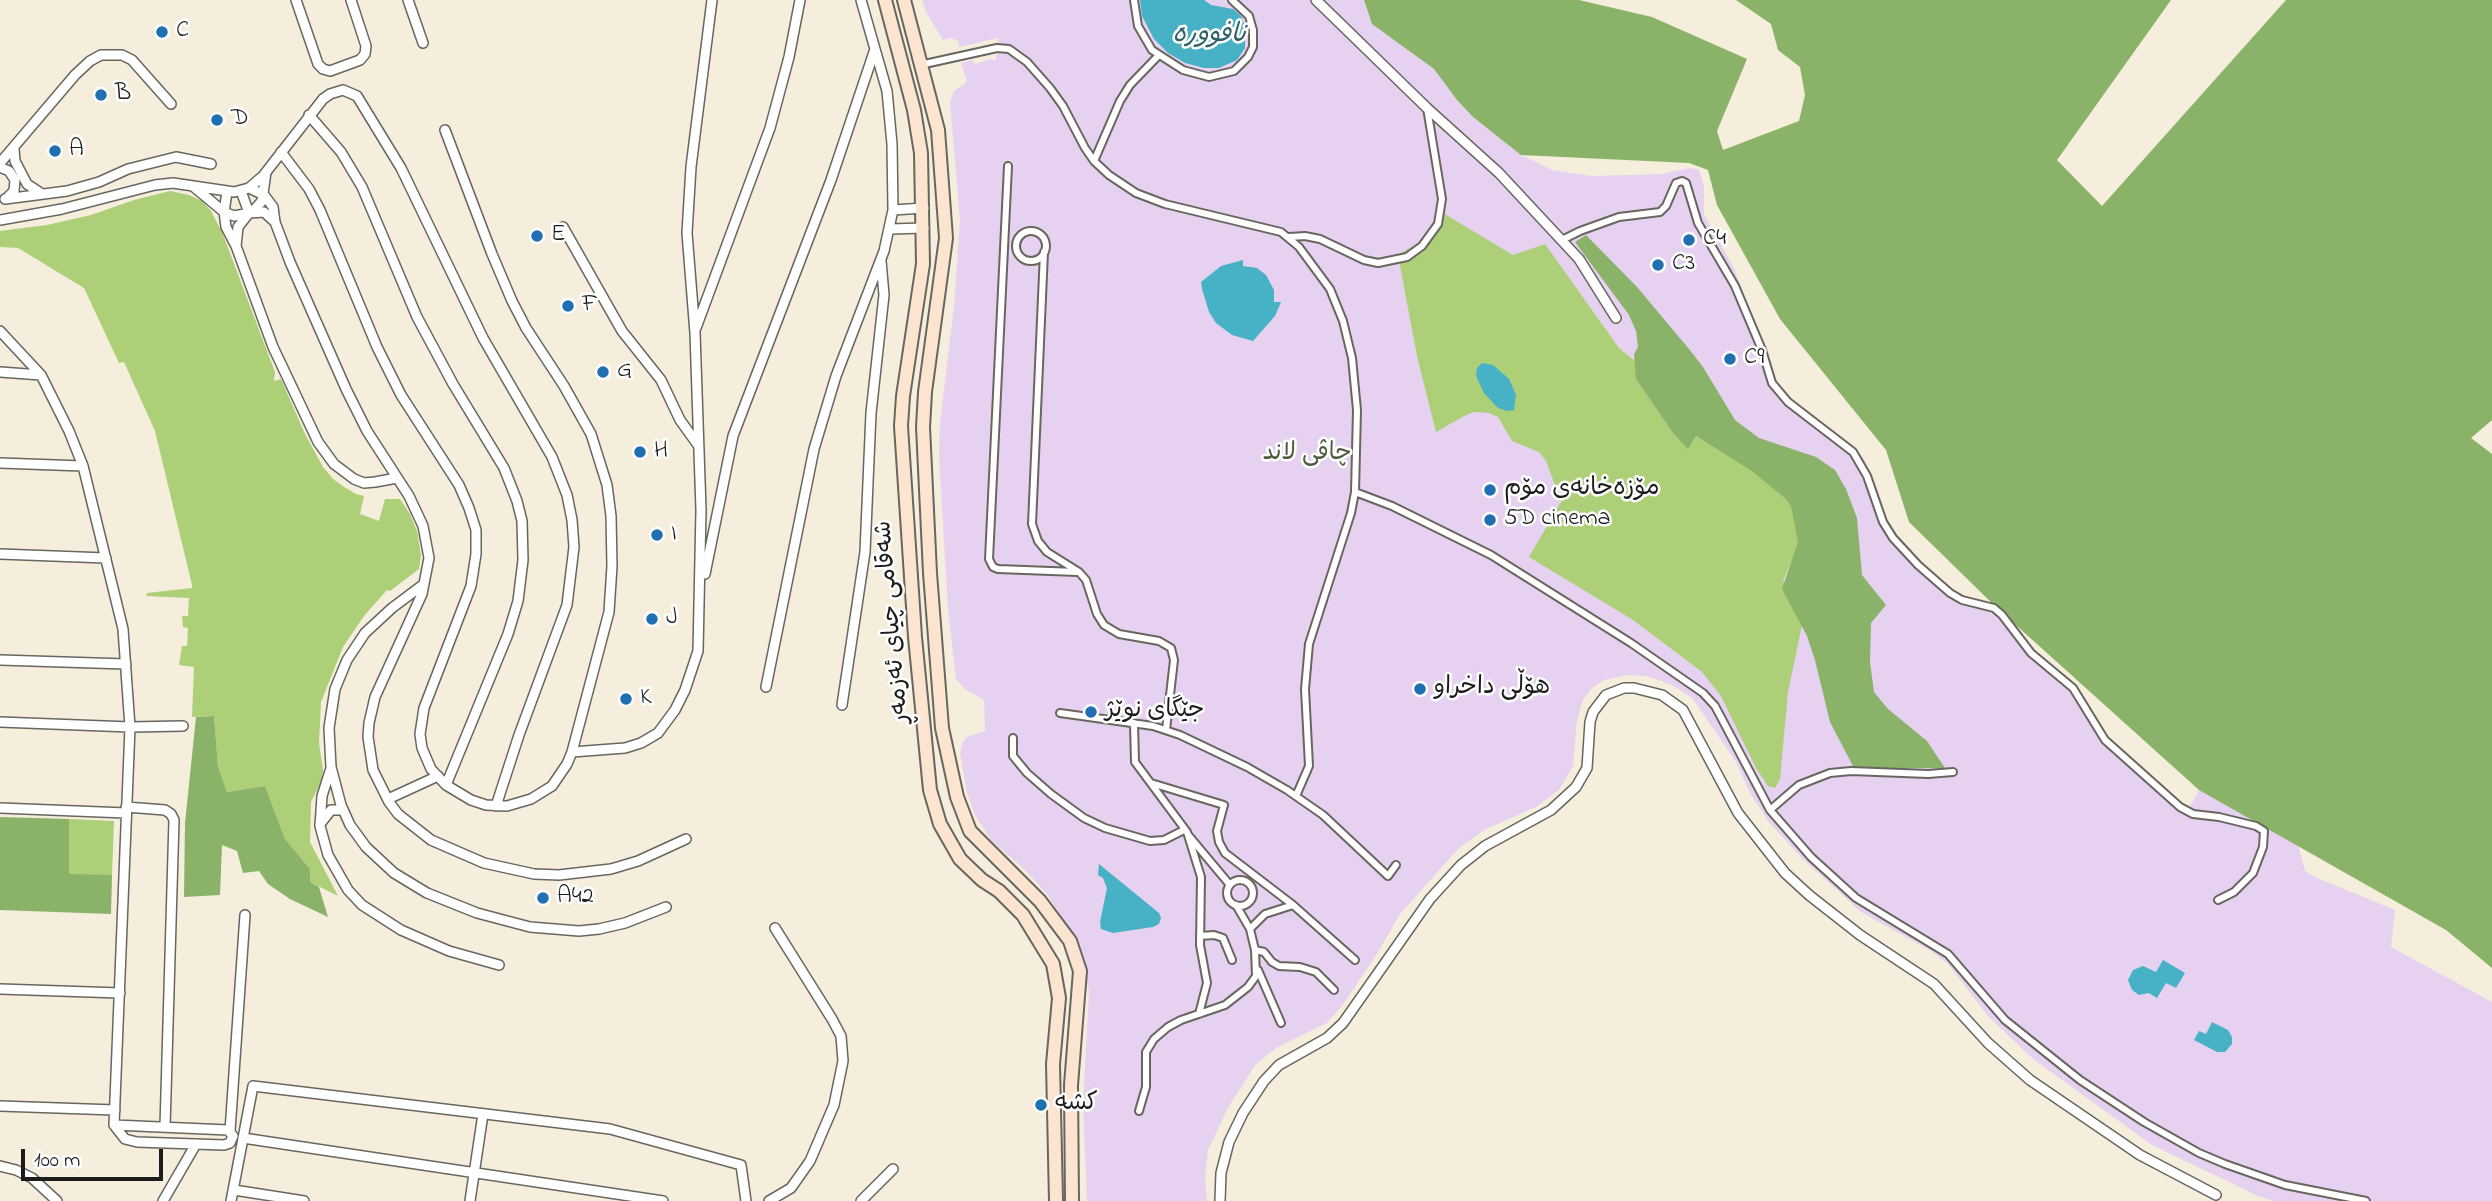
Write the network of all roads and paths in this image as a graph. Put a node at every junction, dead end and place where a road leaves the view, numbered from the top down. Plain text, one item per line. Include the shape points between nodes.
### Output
1 (296, 0) edge
2 (351, 0) edge
3 (408, 0) edge
4 (712, 0) edge
5 (800, 0) edge
6 (861, 0) edge
7 (885, 0) edge
8 (904, 0) edge
9 (1134, 0) edge
10 (1232, 0) edge
11 (1316, 0) edge
12 (423, 43) dead end
13 (876, 47) junction
14 (1158, 55) junction
15 (920, 65) junction
16 (171, 104) dead end
17 (1427, 108) junction
18 (309, 115) junction
19 (445, 130) dead end
20 (14, 149) junction
21 (281, 152) junction
22 (1094, 162) junction
23 (211, 164) dead end
24 (0, 165) edge
25 (1008, 166) dead end
26 (267, 170) junction
27 (193, 186) junction
28 (245, 190) junction
29 (227, 192) junction
30 (42, 194) junction
31 (264, 195) junction
32 (3, 200) edge
33 (924, 208) junction
34 (893, 210) junction
35 (223, 212) junction
36 (249, 213) junction
37 (0, 220) edge
38 (275, 222) junction
39 (563, 227) dead end
40 (924, 228) junction
41 (890, 229) junction
42 (1289, 237) junction
43 (1562, 240) junction
44 (236, 246) junction
45 (1044, 252) junction
46 (881, 259) junction
47 (1616, 318) dead end
48 (0, 331) edge
49 (695, 332) junction
50 (0, 373) edge
51 (41, 375) junction
52 (699, 446) junction
53 (0, 463) edge
54 (83, 466) junction
55 (397, 478) junction
56 (1355, 492) junction
57 (0, 554) edge
58 (106, 558) junction
59 (1079, 572) junction
60 (424, 584) junction
61 (701, 593) junction
62 (0, 660) edge
63 (126, 664) junction
64 (766, 687) dead end
65 (842, 705) dead end
66 (1060, 712) dead end
67 (0, 722) edge
68 (1134, 723) junction
69 (183, 726) dead end
70 (130, 727) junction
71 (1166, 730) junction
72 (1013, 738) dead end
73 (572, 752) junction
74 (331, 767) junction
75 (1953, 772) dead end
76 (438, 776) junction
77 (1149, 782) junction
78 (446, 785) junction
79 (1296, 796) junction
80 (388, 799) junction
81 (496, 806) junction
82 (0, 808) edge
83 (126, 810) junction
84 (343, 810) junction
85 (1770, 810) junction
86 (320, 826) junction
87 (1185, 831) junction
88 (686, 839) dead end
89 (1396, 865) dead end
90 (1230, 886) junction
91 (2218, 900) dead end
92 (1236, 905) junction
93 (1293, 905) junction
94 (666, 907) dead end
95 (245, 915) dead end
96 (775, 928) dead end
97 (1250, 929) junction
98 (1200, 936) junction
99 (1255, 950) junction
100 (1232, 960) dead end
101 (1355, 960) dead end
102 (499, 965) dead end
103 (1256, 965) junction
104 (0, 989) edge
105 (1334, 990) dead end
106 (120, 993) junction
107 (1199, 1014) junction
108 (1281, 1023) dead end
109 (0, 1106) edge
110 (115, 1110) junction
111 (1139, 1111) dead end
112 (482, 1114) junction
113 (114, 1125) junction
114 (165, 1127) junction
115 (230, 1131) junction
116 (243, 1138) junction
117 (196, 1144) junction
118 (0, 1166) edge
119 (893, 1169) dead end
120 (475, 1173) junction
121 (233, 1190) junction
122 (2216, 1195) dead end
123 (57, 1201) edge
124 (163, 1201) edge
125 (231, 1201) edge
126 (304, 1201) edge
127 (470, 1201) edge
128 (663, 1201) edge
129 (746, 1201) edge
130 (769, 1201) edge
131 (861, 1201) edge
132 (1056, 1201) edge
133 (1072, 1201) edge
134 (1220, 1201) edge
135 (2366, 1201) edge

1 - 2 street via 318,64 330,71 360,61 365,54
3 - 12 street
4 - 49 street via 687,233
5 - 49 street via 770,128
6 - 13 street
7 - 33 main road, شەقامی چیای ئەزمەڕ via 919,133
8 - 15 main road, شەقامی چیای ئەزمەڕ
9 - 14 street via 1142,35
10 - 14 street via 1248,16 1254,36 1251,51 1234,71 1199,75
11 - 17 street
13 - 34 street via 889,106
13 - 61 street via 831,180 733,436
14 - 22 street via 1120,101
15 - 22 street via 1009,49 1057,97
15 - 133 main road, شەقامی چیای ئەزمەڕ via 938,130 946,238 922,435 942,728 957,797 970,831 1040,901 1070,941 1080,971 1071,1085
16 - 20 street via 132,60 101,55 75,75
17 - 42 street via 1442,199 1438,224 1422,246 1407,257 1378,262 1320,239
17 - 43 street via 1499,173
18 - 21 street
18 - 78 street via 357,178 417,317 504,468 522,521 518,601
18 - 81 street via 330,94 342,90 353,93 364,106 401,168 502,372 552,457 567,495 573,547 567,605
19 - 73 street via 512,301 584,420 607,485 612,539 610,612
20 - 24 street
20 - 30 street via 27,184
21 - 26 street
21 - 76 street via 320,210 377,347 401,395 459,485 476,530 471,586 420,723 422,748
22 - 42 street via 1150,199 1270,228
23 - 30 street via 176,157 67,191
24 - 32 street via 15,180 13,191
25 - 59 street via 989,559 995,568
26 - 28 street
26 - 31 street
27 - 29 street
27 - 35 street
27 - 37 street via 155,185
28 - 29 street
28 - 31 street
28 - 36 street
29 - 35 street
30 - 32 street
31 - 36 street
31 - 38 street via 273,207
33 - 34 street
33 - 40 main road, شەقامی چیای ئەزمەڕ
34 - 41 street
35 - 36 street via 234,216
35 - 44 street
36 - 38 street via 264,212
36 - 44 street via 238,228
38 - 55 street via 346,389
39 - 52 street via 622,331 661,380
40 - 41 street
40 - 132 main road, شەقامی چیای ئەزمەڕ via 901,426 930,790 955,852 1023,915 1053,964 1059,998 1053,1064
41 - 46 street
42 - 56 street via 1330,289 1348,337 1357,410
43 - 47 street
43 - 91 street via 1619,217 1660,212 1675,185 1686,183 1696,218 1727,269 1772,383 1788,402 1853,452 1883,522 1898,544 1950,593 2002,615 2031,653 2077,693 2105,740 2180,807 2264,831 2253,873
44 - 55 street via 277,357 326,455 354,479
45 - 45 street via 1045,242 1036,232 1026,232 1016,242 1024,259 1034,261
45 - 59 street via 1032,524 1047,552
46 - 64 street via 814,449
46 - 65 street via 884,295 871,413 865,552
48 - 51 street
49 - 52 street
50 - 51 street
51 - 54 street
52 - 61 street
53 - 54 street
54 - 58 street
55 - 60 street via 424,526 429,558
56 - 79 street via 1309,644 1309,766
56 - 85 street via 1491,555 1691,683 1715,706
57 - 58 street
58 - 63 street via 123,629
59 - 71 street via 1104,625 1119,634 1159,641 1171,648 1174,660
60 - 74 street via 375,622 347,660 332,707
60 - 80 street via 375,696 369,723 373,769
61 - 73 street via 700,634 692,673 658,733 625,748
62 - 63 street
63 - 70 street
66 - 68 street
67 - 70 street
68 - 71 street
68 - 77 street via 1135,762
69 - 70 street
70 - 83 street
71 - 79 street via 1247,767
72 - 87 street via 1013,756 1027,773 1084,818 1155,841
73 - 81 street via 558,778 543,793 519,804
74 - 84 street
74 - 86 street via 322,796
75 - 85 street via 1830,773 1799,785
76 - 78 street
76 - 80 street
77 - 87 street
77 - 93 street via 1224,805 1217,831 1225,853
78 - 81 street via 471,800
79 - 89 street via 1388,876
80 - 88 street via 398,814 431,841 484,863 534,874 611,869
82 - 83 street
83 - 106 street
83 - 114 street via 165,810 174,820
84 - 86 street via 331,810
84 - 94 street via 366,847 394,873 477,914 530,927 579,931 625,923
85 - 135 street via 1811,857 1856,898 1940,947 2018,1032 2111,1102 2179,1142 2247,1172
86 - 102 street via 336,873 362,905 424,941
87 - 90 street
87 - 98 street via 1201,877
90 - 92 street via 1227,895
90 - 92 street via 1243,881 1252,890 1250,901
92 - 97 street
93 - 97 street via 1265,914
93 - 101 street
95 - 115 street
96 - 130 street via 841,1036 843,1061 834,1105 810,1161 791,1188
97 - 99 street
98 - 100 street via 1223,938
98 - 107 street via 1207,983
99 - 103 street
99 - 105 street via 1279,966 1315,972
103 - 107 street via 1256,976 1241,994
103 - 108 street
104 - 106 street
106 - 110 street
107 - 111 street via 1168,1027 1149,1046
109 - 110 street
110 - 113 street
112 - 116 street via 253,1086
112 - 120 street
112 - 129 street via 610,1129 741,1165
113 - 114 street
113 - 117 street via 131,1141
114 - 115 street
115 - 117 street via 232,1141 227,1145
116 - 120 street
116 - 121 street
117 - 124 street
118 - 123 street via 25,1174
119 - 131 street
120 - 127 street
120 - 128 street
121 - 125 street
121 - 126 street
122 - 134 street via 2140,1155 2030,1080 1988,1043 1934,984 1809,895 1785,873 1738,813 1683,710 1662,695 1633,688 1615,691 1599,701 1590,722 1587,768 1576,787 1551,810 1485,846 1461,865 1423,908 1343,1023 1279,1065 1264,1081 1224,1155

